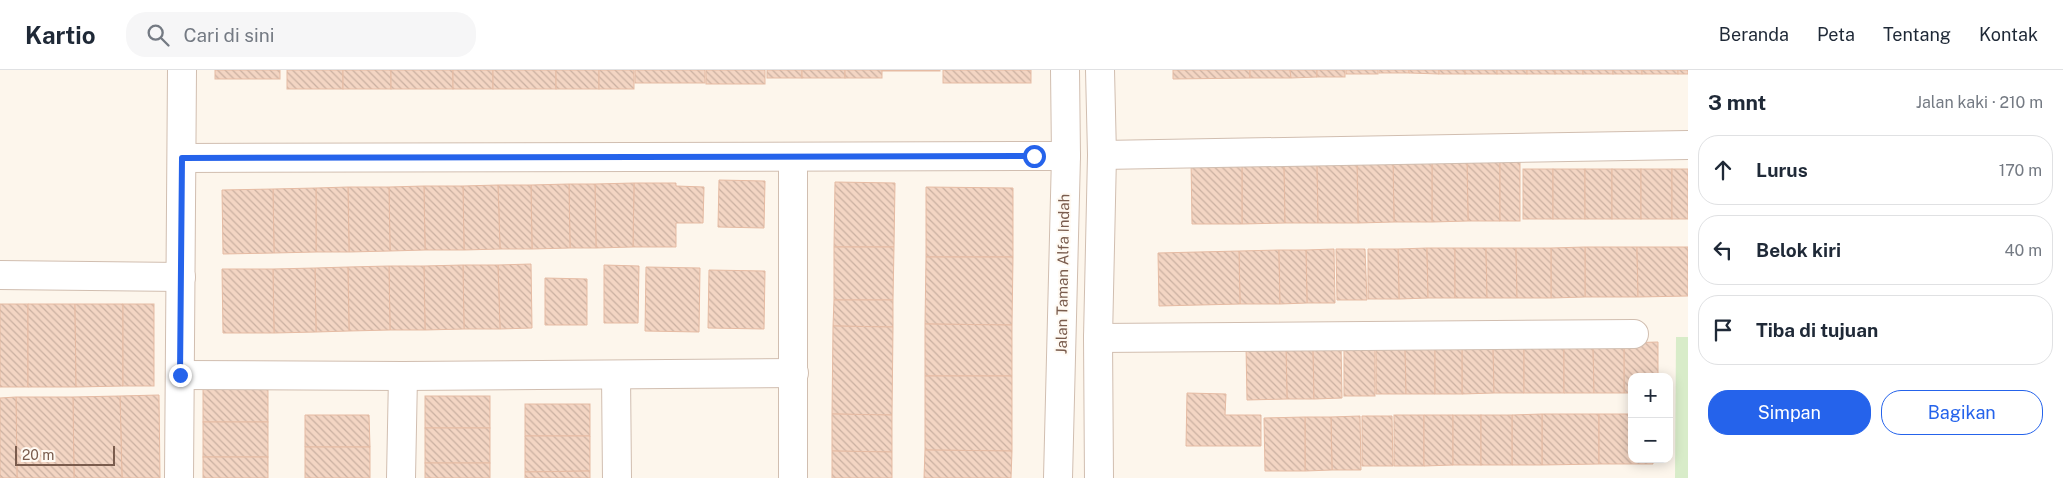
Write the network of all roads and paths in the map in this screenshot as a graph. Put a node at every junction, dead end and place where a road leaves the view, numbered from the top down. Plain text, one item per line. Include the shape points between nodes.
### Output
1 (182, 70) edge
2 (1065, 70) edge
3 (1100, 70) edge
4 (1688, 145) edge
5 (1066, 156) junction
6 (1102, 156) junction
7 (182, 158) junction
8 (793, 158) junction
9 (0, 275) edge
10 (181, 277) junction
11 (1634, 334) dead end
12 (1098, 338) junction
13 (794, 373) junction
14 (180, 375) junction
15 (616, 375) junction
16 (403, 376) junction
17 (180, 478) edge
18 (401, 478) edge
19 (618, 478) edge
20 (793, 478) edge
21 (1058, 478) edge
22 (1100, 478) edge

1 - 7 street
2 - 5 street, Jalan Taman Alfa Indah
3 - 6 street
4 - 6 street
5 - 8 street
5 - 21 street, Jalan Taman Alfa Indah
6 - 12 street
7 - 8 street
7 - 10 street
8 - 13 street
9 - 10 street
10 - 14 street
11 - 12 street
12 - 22 street
13 - 15 street
13 - 20 street
14 - 16 street
14 - 17 street
15 - 16 street
15 - 19 street
16 - 18 street

